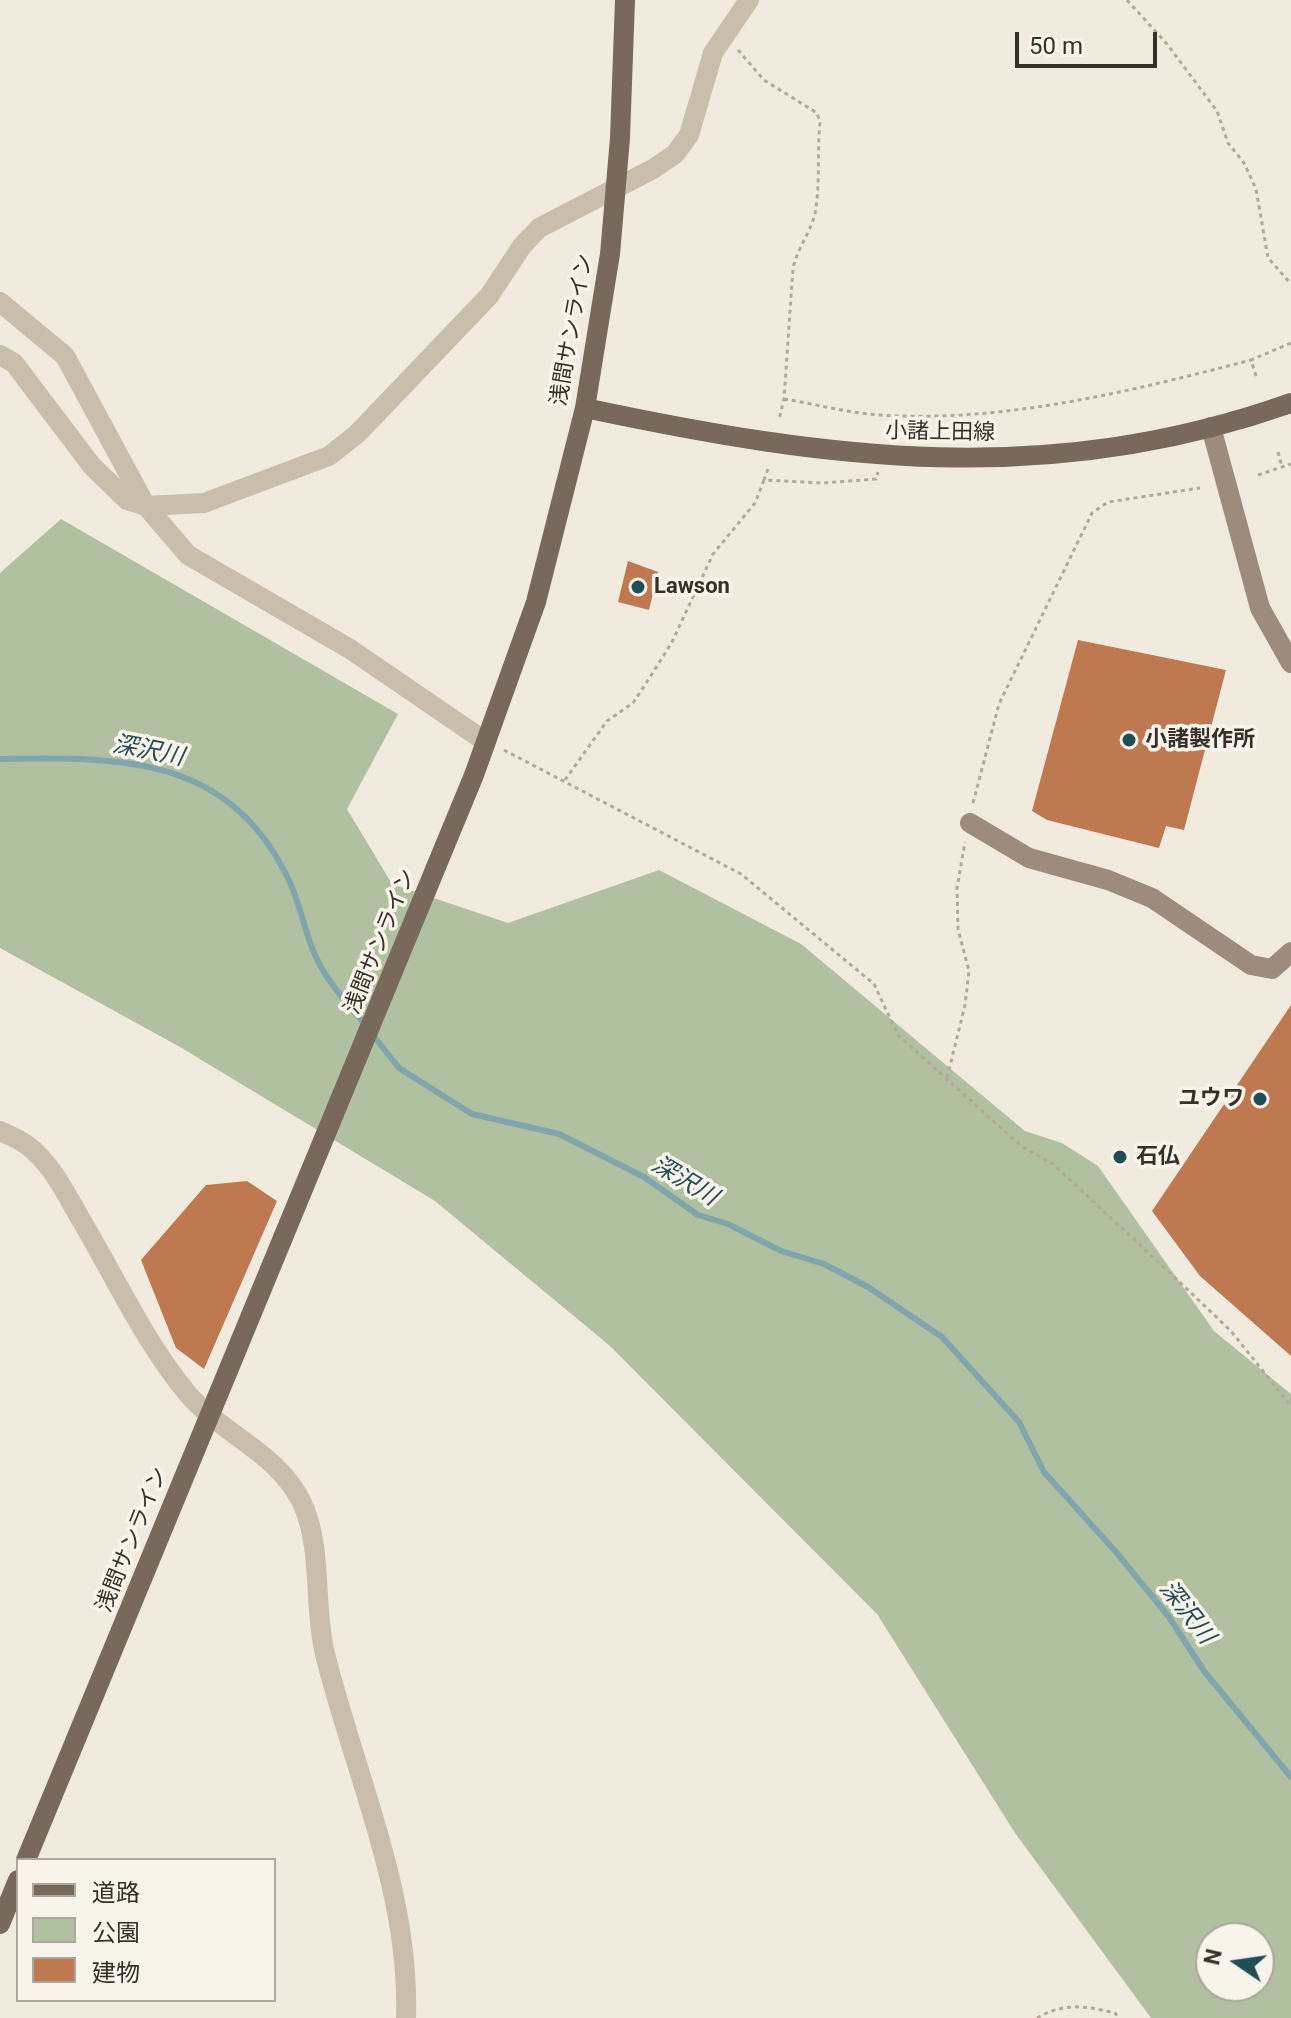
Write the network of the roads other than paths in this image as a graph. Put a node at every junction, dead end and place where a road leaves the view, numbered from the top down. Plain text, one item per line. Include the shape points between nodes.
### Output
1 (625, 0) edge
2 (749, 0) edge
3 (617, 187) junction
4 (0, 302) edge
5 (0, 355) edge
6 (1291, 403) edge
7 (585, 408) junction
8 (1211, 427) junction
9 (146, 506) junction
10 (1291, 663) edge
11 (486, 742) junction
12 (970, 823) road end
13 (1291, 952) edge
14 (0, 1131) edge
15 (210, 1417) junction
16 (27, 1858) edge
17 (16, 1885) edge
18 (0, 1924) edge
19 (406, 2018) edge

1 - 3 main road, 浅間サンライン
2 - 3 street via 706,71 689,135 675,154
3 - 7 main road, 浅間サンライン
3 - 9 street via 539,228 489,296 357,434 329,456 204,503
4 - 9 street via 65,356
5 - 9 street via 14,363 92,466 127,500
6 - 8 main road, 小諸上田線
7 - 8 main road, 小諸上田線 via 802,449 969,459 1086,453
7 - 11 main road, 浅間サンライン via 536,602
8 - 10 street via 1260,608
9 - 11 street via 188,555 350,649
11 - 15 main road, 浅間サンライン
12 - 13 street via 1029,858 1152,898 1251,965 1272,969
14 - 15 street via 26,1144 54,1173 172,1373
15 - 16 main road, 浅間サンライン
15 - 19 street via 277,1466 309,1524 325,1652 392,1880 407,1983
17 - 18 main road

